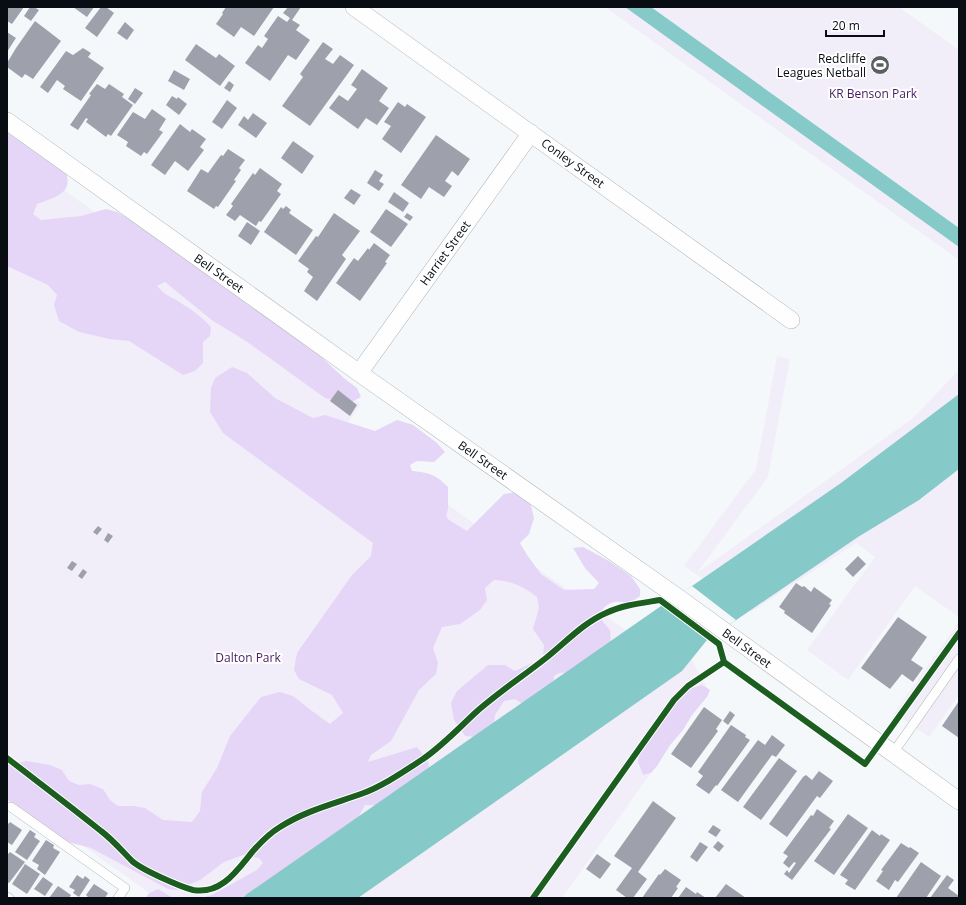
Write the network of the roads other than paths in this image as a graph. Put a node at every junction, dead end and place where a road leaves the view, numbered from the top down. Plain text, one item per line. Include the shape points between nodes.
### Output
1 (354, 7) edge
2 (7, 121) edge
3 (531, 133) junction
4 (791, 320) dead end
5 (360, 373) junction
6 (959, 659) edge
7 (893, 753) junction
8 (959, 801) edge
9 (11, 807) dead end
10 (118, 898) edge

1 - 3 street, Conley Street
2 - 5 street, Bell Street
3 - 4 street, Conley Street
3 - 5 street, Harriet Street
5 - 7 street, Bell Street
6 - 7 lane
7 - 8 street, Bell Street
9 - 10 lane via 125,888

